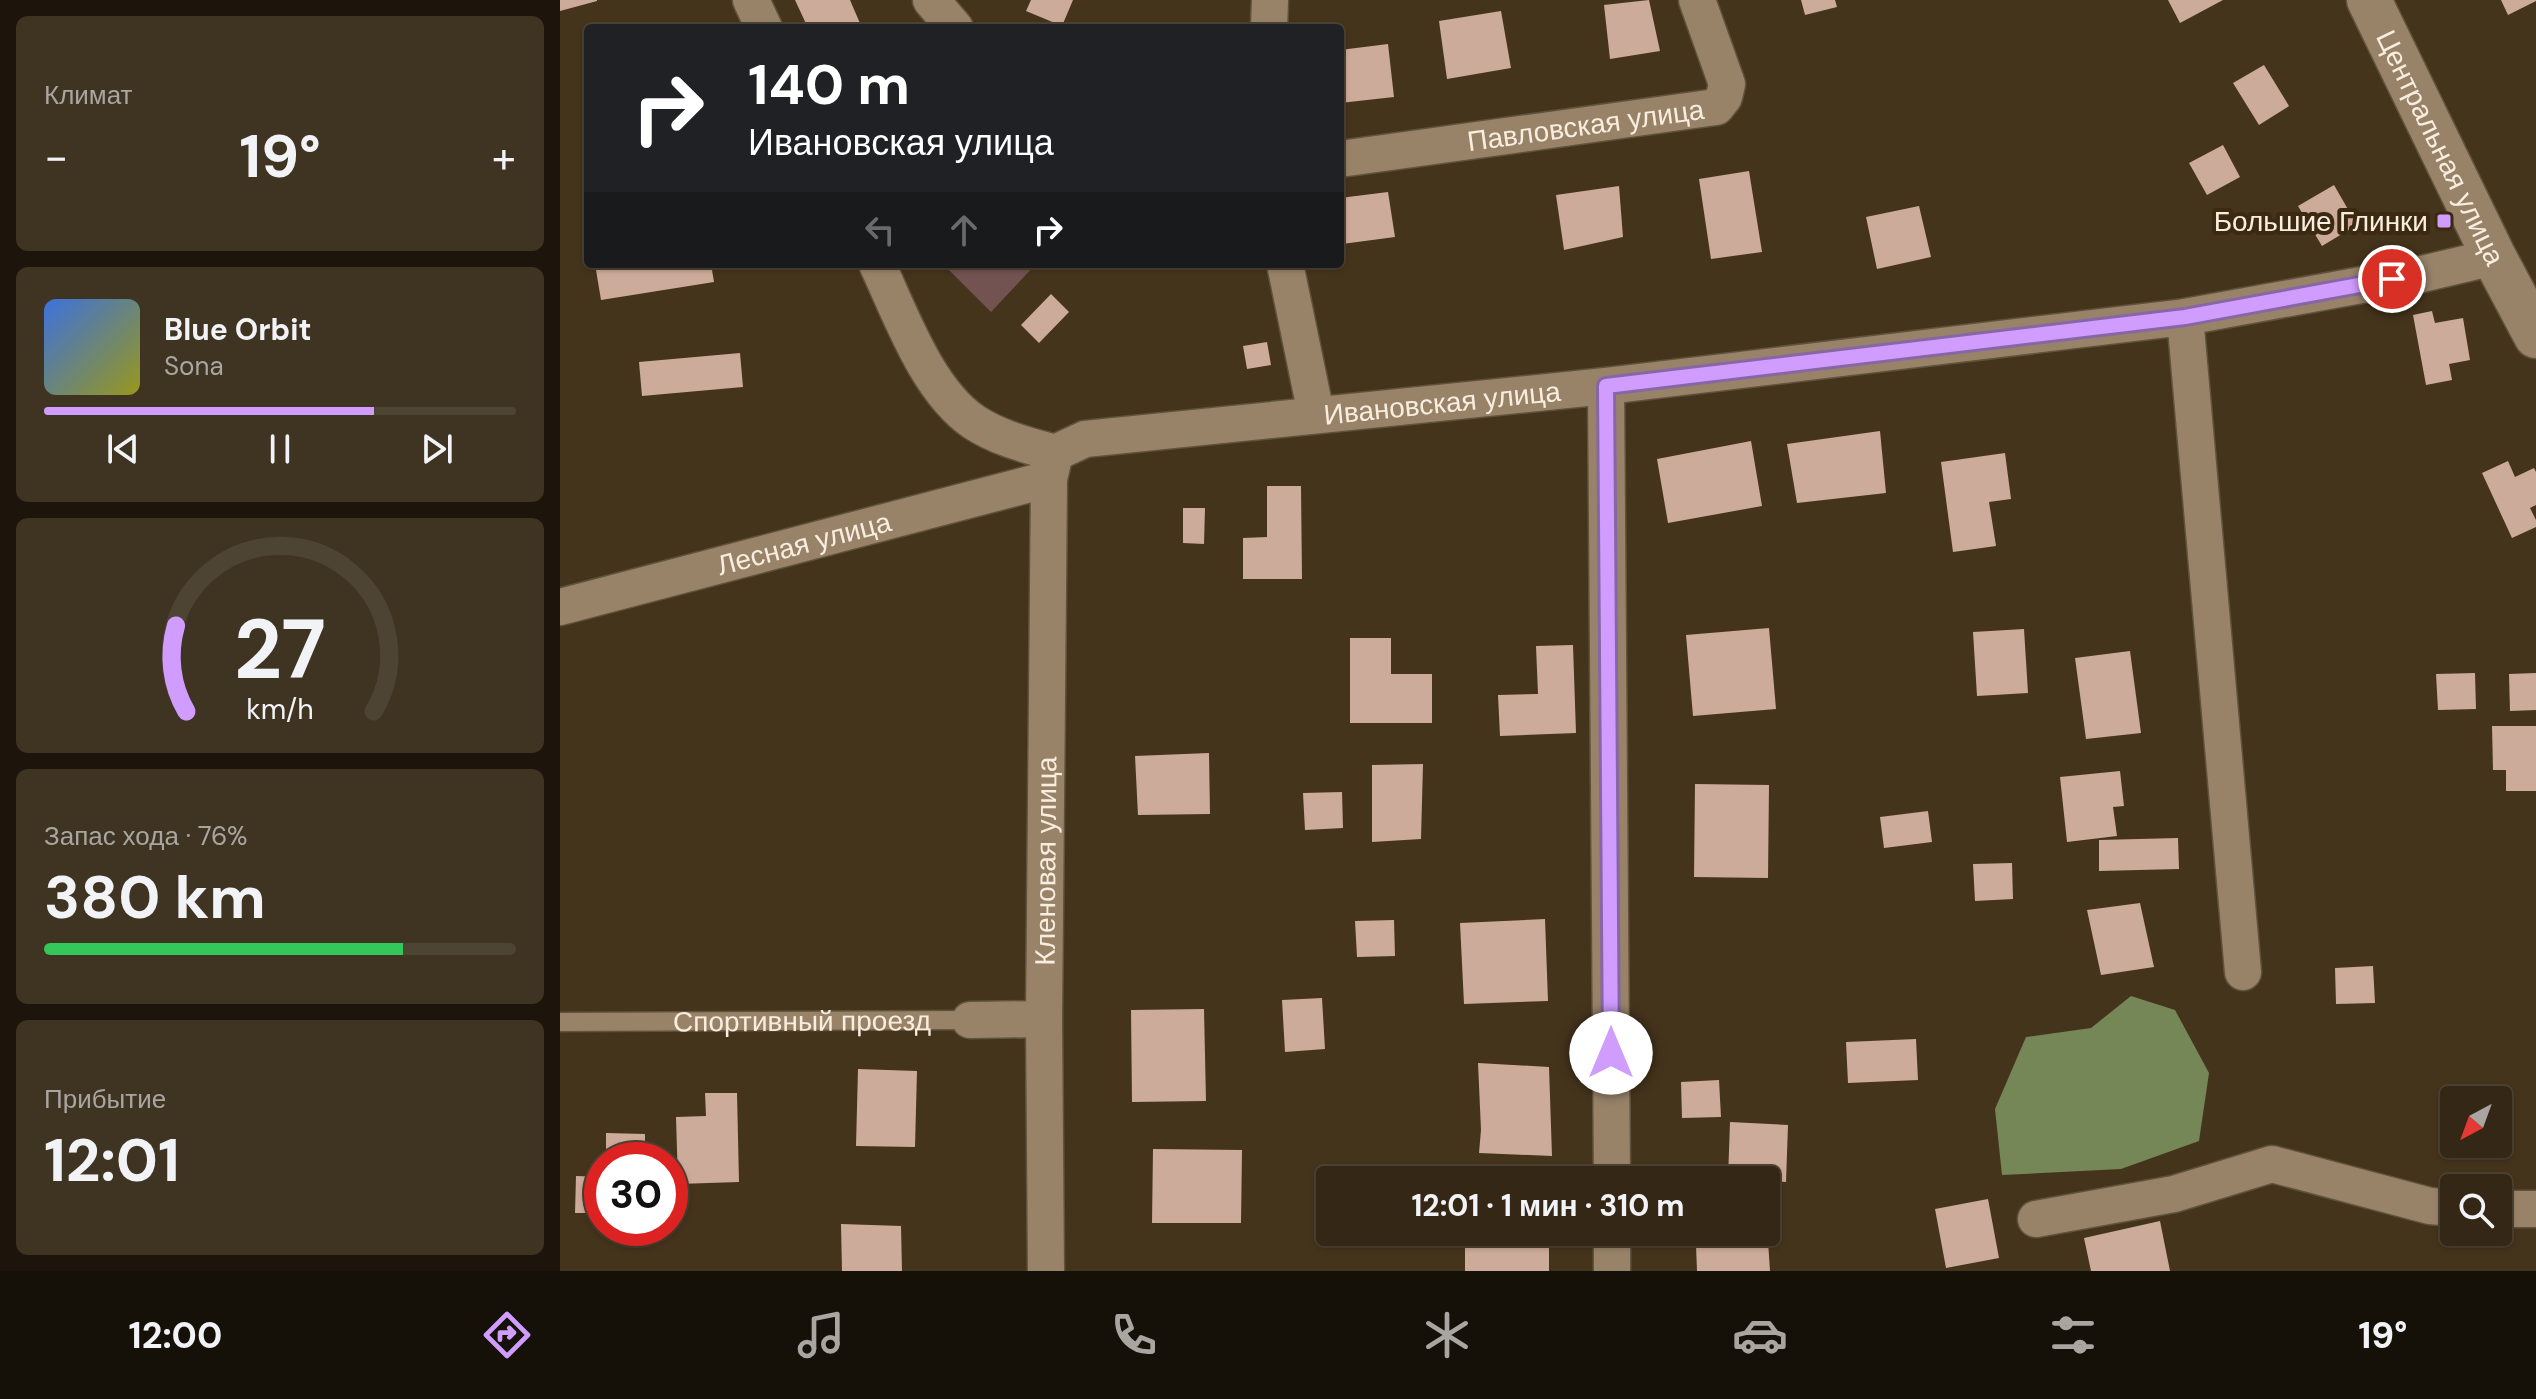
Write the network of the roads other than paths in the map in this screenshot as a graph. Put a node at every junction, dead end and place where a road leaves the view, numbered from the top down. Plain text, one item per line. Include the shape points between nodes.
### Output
1 (751, 0) edge
2 (931, 0) edge
3 (1270, 0) edge
4 (1697, 0) edge
5 (2369, 0) edge
6 (762, 24) edge
7 (952, 24) edge
8 (1269, 24) edge
9 (1344, 158) edge
10 (2494, 257) junction
11 (879, 268) edge
12 (1286, 268) edge
13 (2185, 317) junction
14 (2536, 336) edge
15 (1606, 386) junction
16 (1316, 414) junction
17 (1052, 466) junction
18 (560, 607) edge
19 (2243, 972) dead end
20 (1044, 1019) junction
21 (970, 1020) joint
22 (560, 1022) edge
23 (1612, 1166) edge
24 (2440, 1207) edge
25 (2512, 1209) edge
26 (2536, 1209) edge
27 (2036, 1219) dead end
28 (1612, 1246) edge
29 (1046, 1271) edge
30 (1612, 1271) edge

1 - 6 street
2 - 7 street
3 - 8 street
4 - 9 street, Павловская улица via 1727,84 1716,107
5 - 10 main road, Центральная улица
10 - 13 street, Ивановская улица
10 - 14 main road, Центральная улица
11 - 17 street via 930,374 949,401 974,422
12 - 16 street
13 - 15 street, Ивановская улица
13 - 19 street
15 - 16 street, Ивановская улица
15 - 23 street
16 - 17 street, Ивановская улица via 1085,439
17 - 18 street, Лесная улица
17 - 20 street, Кленовая улица
20 - 21 street, Спортивный проезд
20 - 29 street, Кленовая улица
21 - 22 lane, Спортивный проезд
24 - 27 street via 2272,1164 2174,1194
25 - 26 street
28 - 30 street

